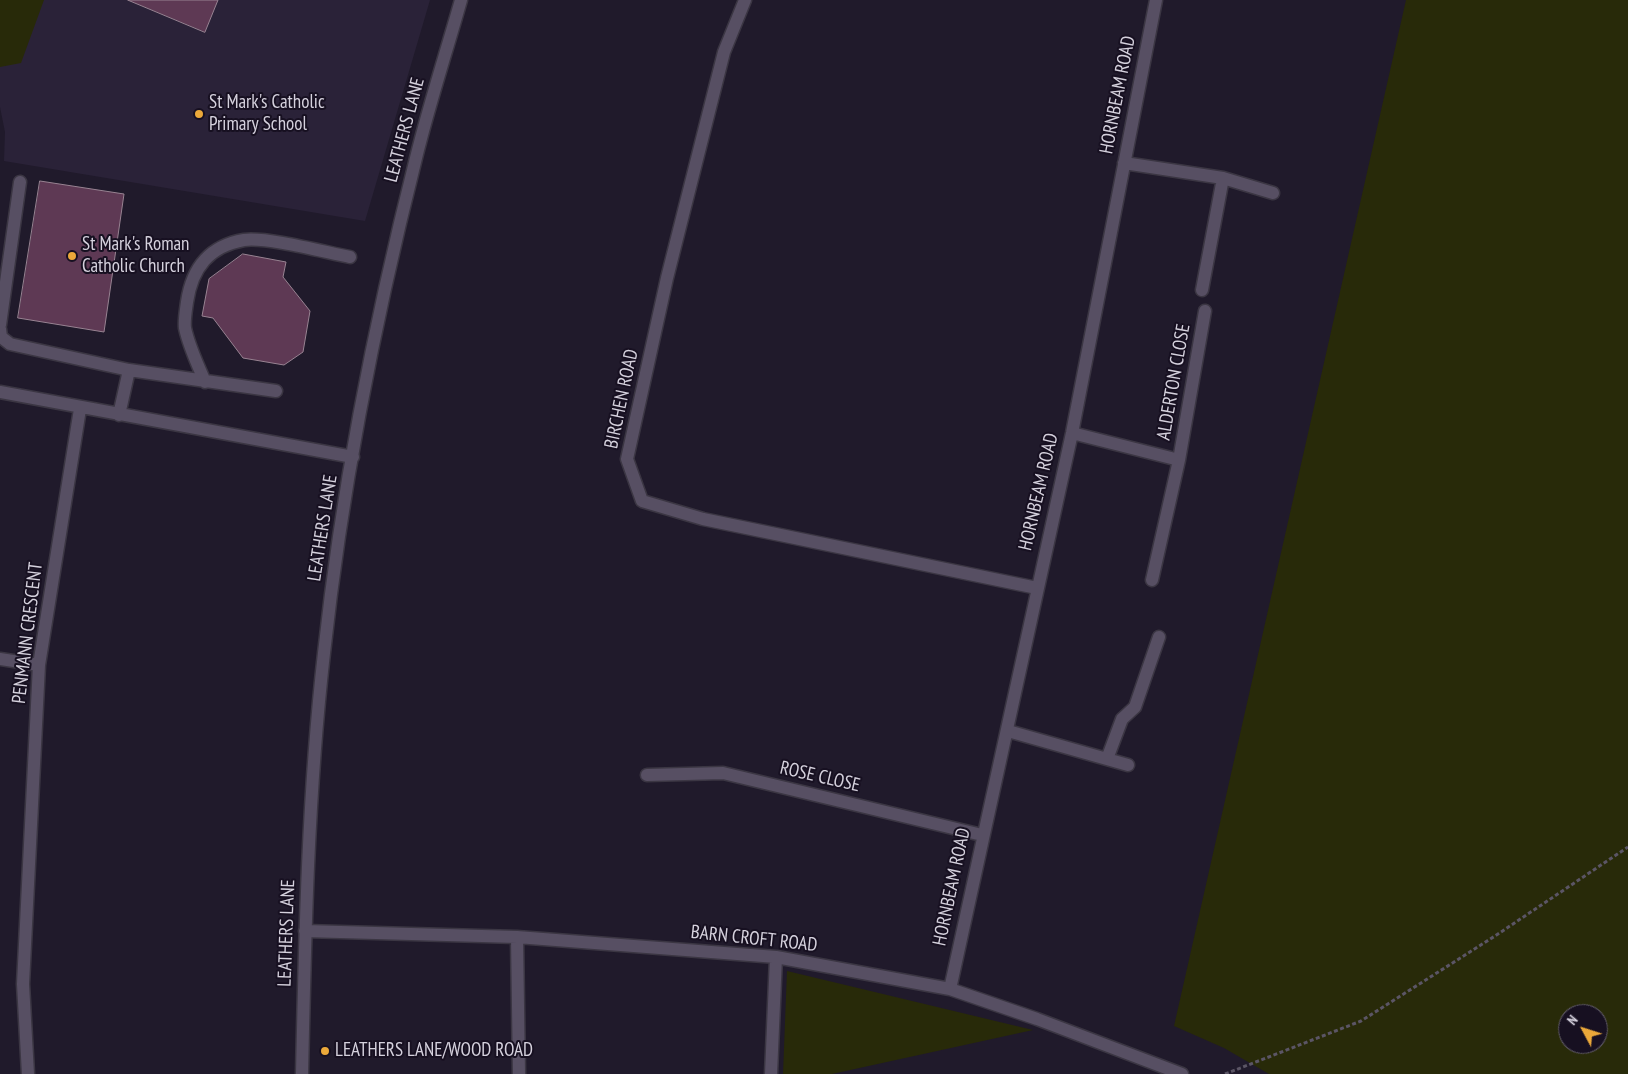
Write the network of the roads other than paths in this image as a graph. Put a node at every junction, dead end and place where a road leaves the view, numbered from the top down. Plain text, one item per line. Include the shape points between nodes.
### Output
1 (461, 0) edge
2 (745, 0) edge
3 (1156, 0) edge
4 (1124, 163) junction
5 (1223, 178) junction
6 (20, 182) dead end
7 (1273, 193) dead end
8 (350, 257) dead end
9 (1202, 290) dead end
10 (1205, 311) dead end
11 (0, 327) edge
12 (129, 370) junction
13 (205, 382) junction
14 (276, 390) dead end
15 (0, 392) edge
16 (80, 409) junction
17 (118, 415) junction
18 (1072, 433) junction
19 (352, 457) junction
20 (1180, 460) junction
21 (1152, 580) dead end
22 (1036, 588) junction
23 (1158, 637) dead end
24 (0, 660) edge
25 (39, 665) junction
26 (1008, 731) junction
27 (1107, 759) junction
28 (1128, 765) dead end
29 (646, 775) dead end
30 (982, 835) junction
31 (305, 931) junction
32 (517, 937) junction
33 (776, 957) junction
34 (950, 989) junction
35 (28, 1074) edge
36 (302, 1074) edge
37 (519, 1074) edge
38 (771, 1074) edge
39 (1182, 1074) edge

1 - 19 street, LEATHERS LANE via 416,156 382,303
2 - 22 street, BIRCHEN ROAD via 724,52 667,278 627,459 642,501 703,519
3 - 4 street, HORNBEAM ROAD
4 - 5 street
4 - 18 street, HORNBEAM ROAD
5 - 7 street
5 - 9 street
6 - 11 street
8 - 13 street via 262,240 245,240 224,246 204,259 194,271 188,292 185,326
10 - 20 street, ALDERTON CLOSE
11 - 12 street via 1,337 10,344
12 - 13 street
12 - 17 street
13 - 14 street
15 - 16 street
16 - 17 street
16 - 25 street, PENMANN CRESCENT
17 - 19 street
18 - 20 street, ALDERTON CLOSE
18 - 22 street, HORNBEAM ROAD
19 - 31 street, LEATHERS LANE via 324,653 314,757
20 - 21 street, ALDERTON CLOSE
22 - 26 street, HORNBEAM ROAD
23 - 27 street via 1135,707 1122,719
24 - 25 street
25 - 35 street, PENMANN CRESCENT via 23,984
26 - 27 street
26 - 30 street, HORNBEAM ROAD
27 - 28 street
29 - 30 street, ROSE CLOSE via 722,773
30 - 34 street, HORNBEAM ROAD
31 - 32 street, BARN CROFT ROAD
31 - 36 street, LEATHERS LANE
32 - 33 street, BARN CROFT ROAD
32 - 37 street
33 - 34 street, BARN CROFT ROAD
33 - 38 street
34 - 39 street, BARN CROFT ROAD

